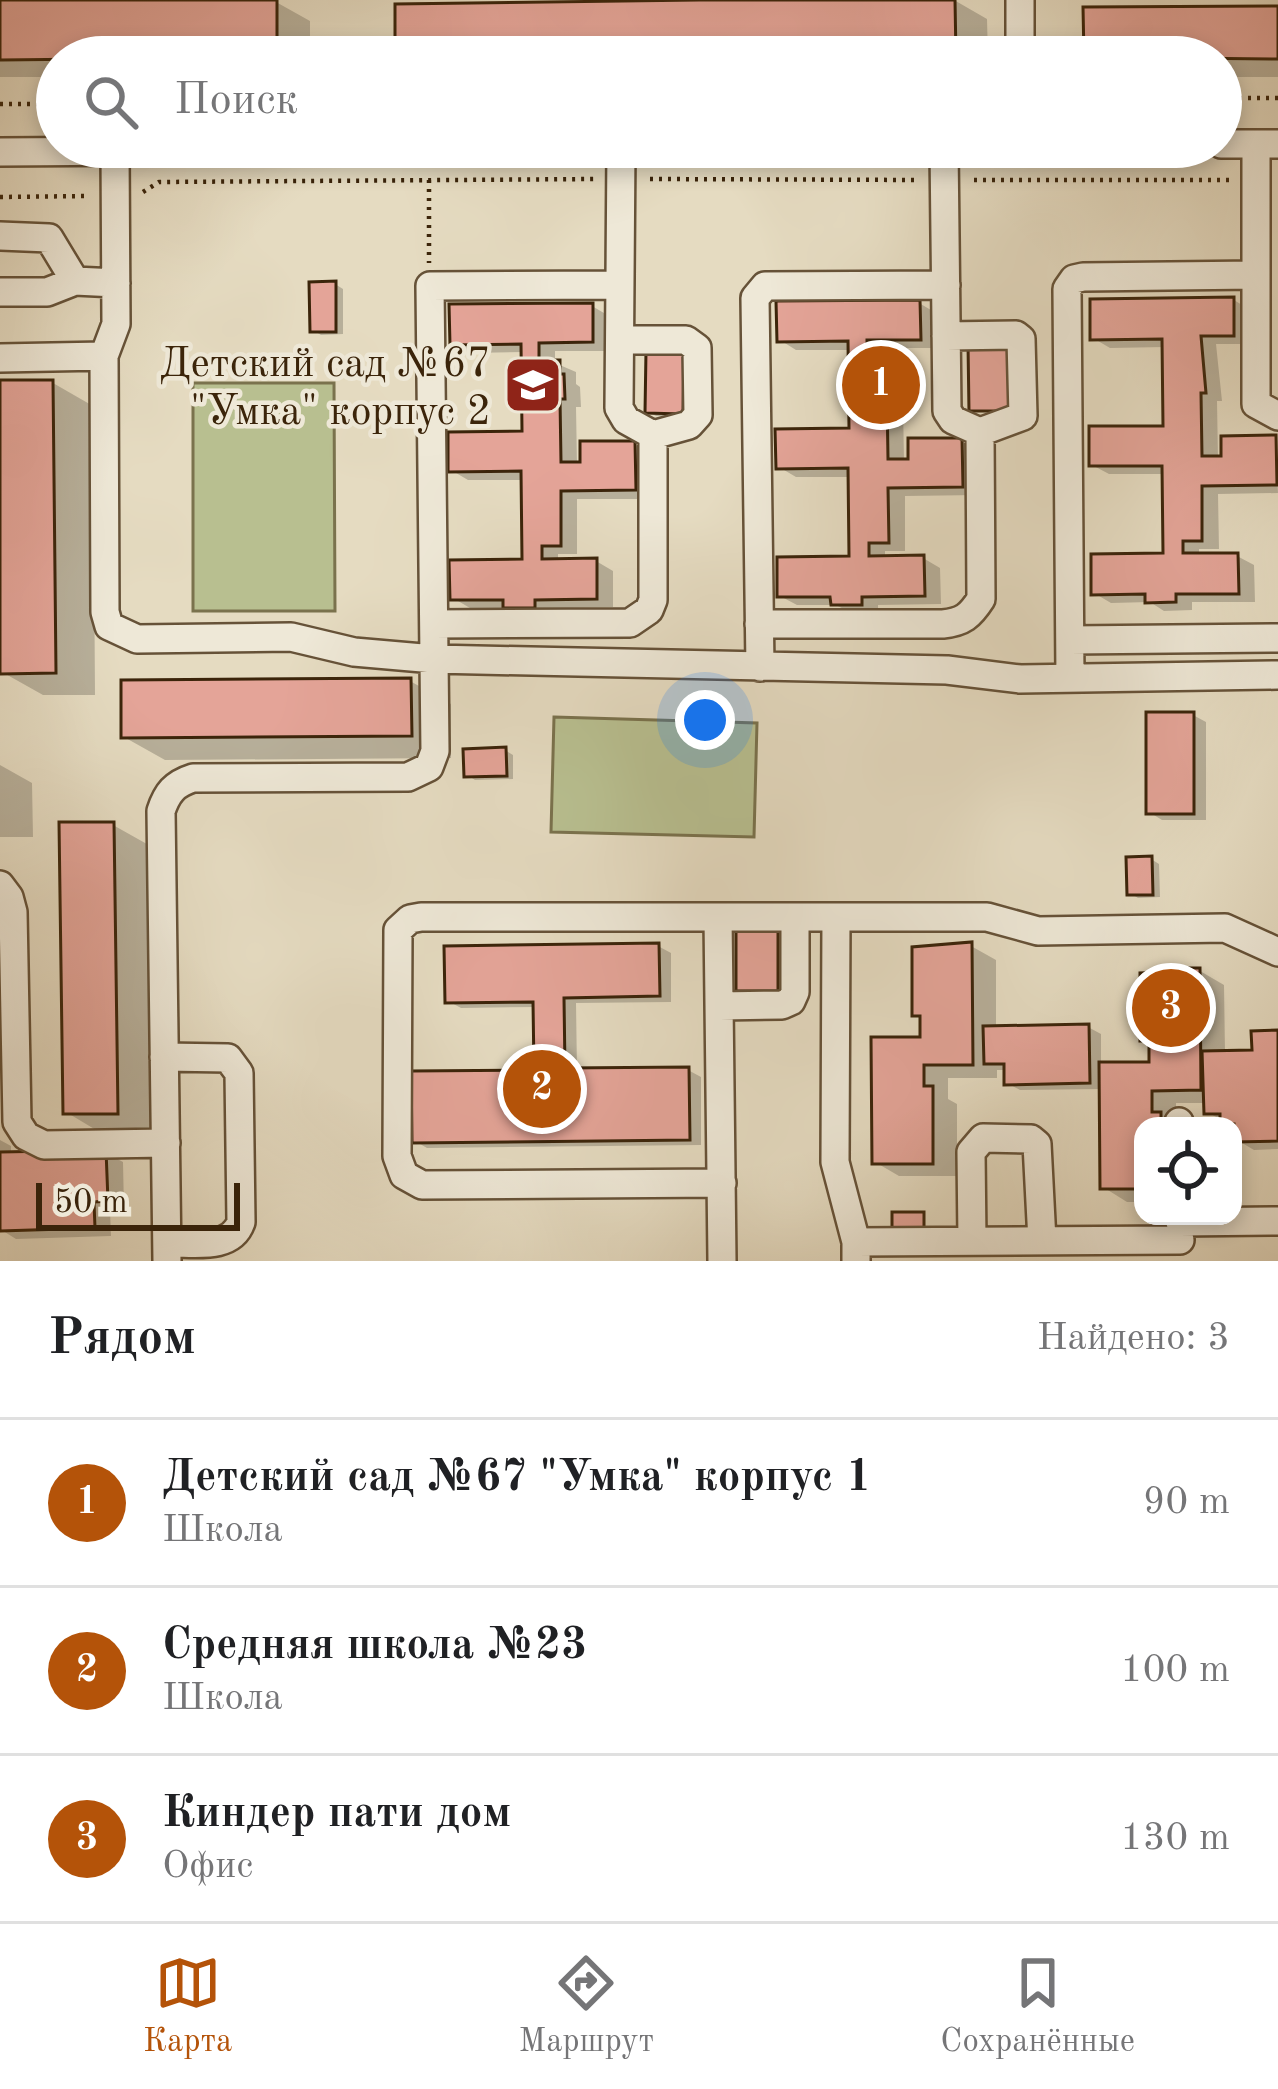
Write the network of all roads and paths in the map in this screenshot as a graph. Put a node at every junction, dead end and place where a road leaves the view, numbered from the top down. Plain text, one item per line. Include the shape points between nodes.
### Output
1 (1020, 0) edge
2 (1020, 36) edge
3 (1242, 98) edge
4 (1278, 98) edge
5 (0, 104) edge
6 (36, 104) edge
7 (1267, 144) edge
8 (36, 151) edge
9 (0, 152) edge
10 (115, 168) edge
11 (621, 168) edge
12 (945, 168) edge
13 (621, 179) junction
14 (429, 180) junction
15 (945, 180) junction
16 (1256, 180) junction
17 (0, 196) edge
18 (115, 196) junction
19 (0, 236) edge
20 (1256, 275) junction
21 (75, 281) junction
22 (116, 283) junction
23 (620, 285) junction
24 (946, 285) junction
25 (430, 286) junction
26 (0, 292) edge
27 (1267, 330) edge
28 (946, 336) junction
29 (620, 340) junction
30 (104, 356) junction
31 (0, 358) edge
32 (1278, 416) edge
33 (980, 432) junction
34 (653, 435) junction
35 (434, 624) junction
36 (759, 624) junction
37 (1278, 638) edge
38 (1070, 640) junction
39 (434, 659) junction
40 (760, 668) junction
41 (1278, 675) edge
42 (1070, 678) junction
43 (0, 885) edge
44 (718, 917) junction
45 (795, 917) junction
46 (836, 917) junction
47 (1278, 952) edge
48 (720, 1006) junction
49 (164, 1057) junction
50 (7, 1066) edge
51 (166, 1143) junction
52 (722, 1183) junction
53 (1278, 1221) edge
54 (1180, 1234) edge
55 (972, 1241) junction
56 (1042, 1241) junction
57 (856, 1251) edge
58 (167, 1252) edge
59 (722, 1261) edge

1 - 2 street
3 - 4 path
5 - 6 path
7 - 16 street
8 - 9 street
10 - 18 street
11 - 13 street
12 - 15 street
13 - 14 path
13 - 15 path
13 - 23 street
14 - 18 path via 159,182 136,196
14 - 25 path
15 - 16 path
15 - 24 street
16 - 20 street
17 - 18 path
18 - 22 street
19 - 21 street via 50,238
20 - 27 street
20 - 38 street via 1070,283
21 - 22 street
21 - 26 street via 47,292
22 - 30 street via 116,324
23 - 25 street
23 - 29 street
24 - 28 street
24 - 36 street via 758,291
25 - 35 street
27 - 32 street via 1256,404
28 - 33 street via 947,411
28 - 33 street via 1016,335 1023,344 1025,412
29 - 34 street via 622,416
29 - 34 street via 686,340 699,353 698,416
30 - 31 street
30 - 39 street via 109,626 137,639 291,637
33 - 36 street via 981,599 971,615 943,624
34 - 35 street via 649,610 630,623
35 - 39 street
36 - 40 street
37 - 38 street
38 - 42 street
39 - 40 street
39 - 49 street via 435,751 419,775 193,778 166,796
40 - 42 street
41 - 42 street
43 - 50 street via 13,912
44 - 45 street
44 - 48 street
44 - 52 street via 421,917 403,924 397,1156 404,1175 422,1185
45 - 46 street
45 - 48 street via 791,1001
46 - 47 street via 987,917 1038,932 1225,928
46 - 57 street via 835,1162
48 - 52 street
49 - 51 street
49 - 58 street via 228,1058 238,1073 238,1231 224,1242
50 - 51 street via 17,1122 44,1145
51 - 58 street
52 - 59 street
53 - 54 street
54 - 56 street
55 - 56 street
55 - 56 street via 970,1152 983,1138 1031,1138
55 - 57 street

